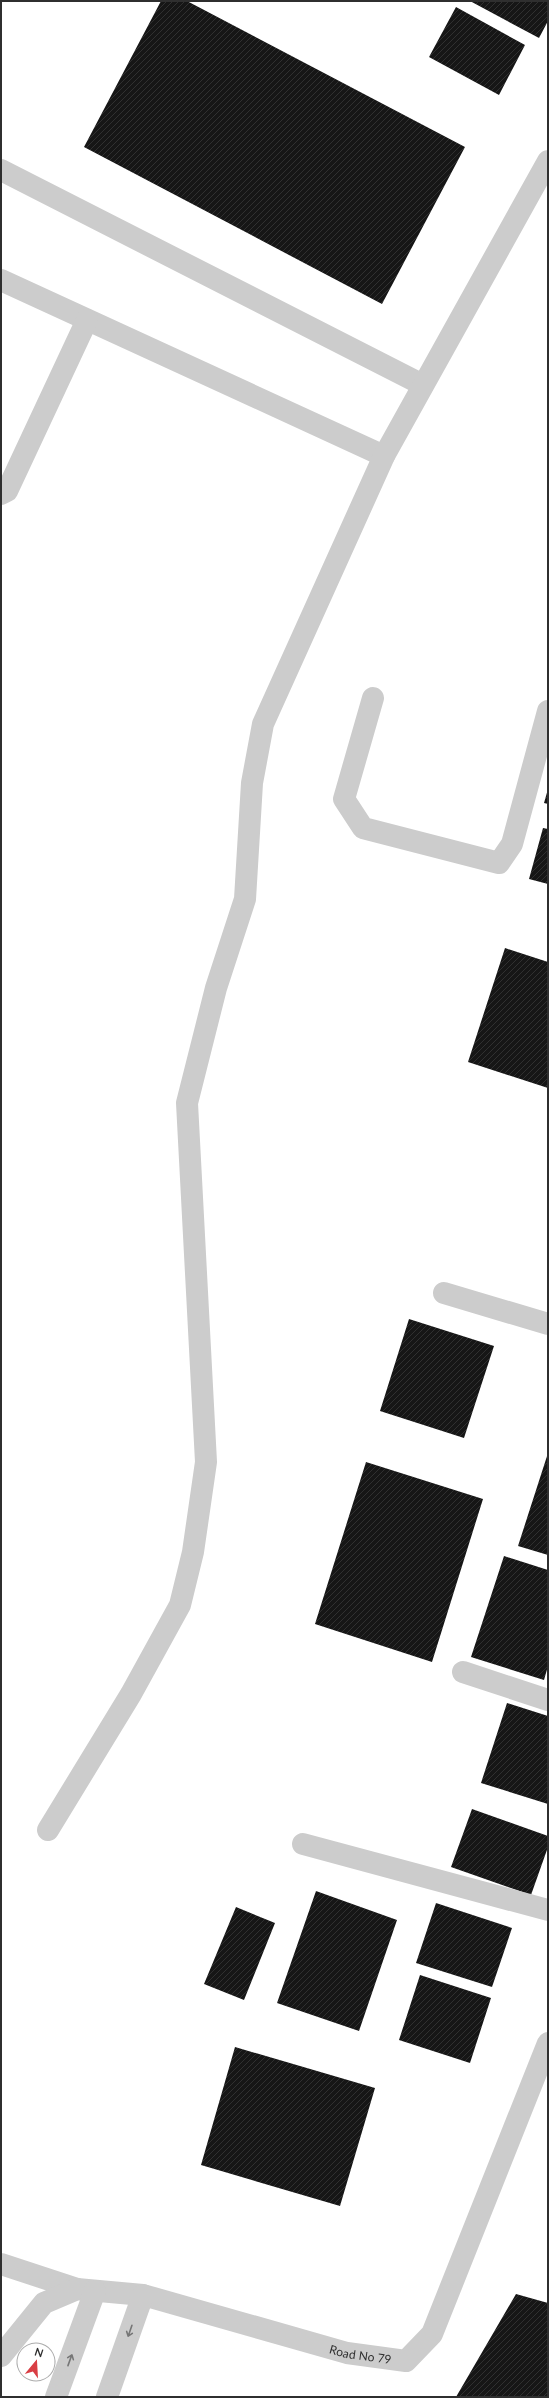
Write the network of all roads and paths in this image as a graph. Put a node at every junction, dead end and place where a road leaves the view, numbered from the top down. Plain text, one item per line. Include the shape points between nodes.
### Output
1 (1, 170) edge
2 (545, 172) edge
3 (1, 280) edge
4 (87, 320) junction
5 (423, 385) junction
6 (384, 456) junction
7 (1, 494) edge
8 (373, 698) dead end
9 (548, 711) edge
10 (444, 1293) dead end
11 (548, 1324) edge
12 (463, 1672) dead end
13 (548, 1700) edge
14 (48, 1830) dead end
15 (303, 1844) dead end
16 (548, 1910) edge
17 (548, 2043) edge
18 (1, 2264) edge
19 (86, 2290) junction
20 (143, 2295) junction
21 (1, 2356) edge
22 (56, 2397) edge
23 (107, 2397) edge

1 - 5 street
2 - 5 street
3 - 4 street
4 - 6 street
4 - 7 street via 7,491
5 - 6 street
6 - 14 street via 263,724 252,783 245,899 216,988 187,1103 206,1462 193,1552 180,1605 131,1694
8 - 9 street via 344,799 363,828 499,863 512,844
10 - 11 street
12 - 13 street
15 - 16 street
17 - 20 street, Road No 79 via 432,2334 406,2361 347,2353
18 - 19 street
19 - 20 street, Road No 79
19 - 21 street, Road No 79 via 44,2303
22 -> 19 street
20 -> 23 street

